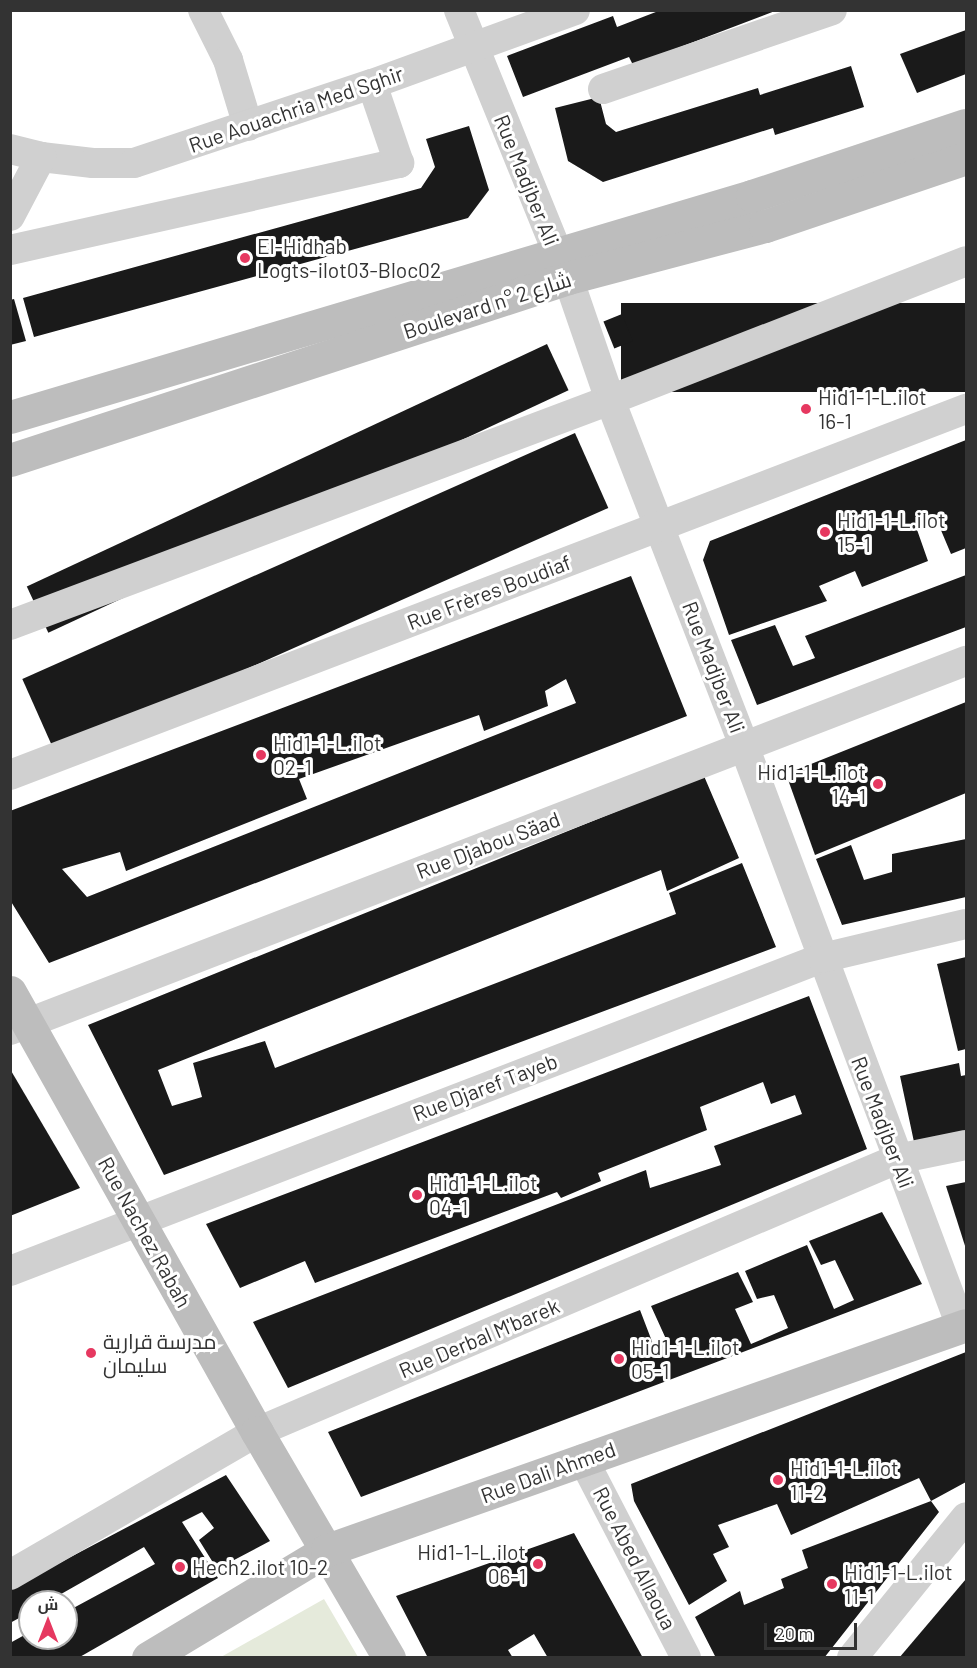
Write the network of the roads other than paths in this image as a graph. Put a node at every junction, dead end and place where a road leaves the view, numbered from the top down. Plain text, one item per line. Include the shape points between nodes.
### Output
1 (203, 10) edge
2 (459, 10) edge
3 (575, 10) edge
4 (832, 10) edge
5 (474, 47) junction
6 (372, 84) junction
7 (603, 89) dead end
8 (966, 125) edge
9 (248, 126) junction
10 (10, 149) edge
11 (41, 157) junction
12 (966, 158) edge
13 (10, 216) edge
14 (10, 250) edge
15 (966, 261) edge
16 (562, 266) junction
17 (610, 400) junction
18 (966, 409) edge
19 (10, 417) edge
20 (10, 460) edge
21 (660, 527) junction
22 (10, 625) edge
23 (966, 661) edge
24 (744, 746) junction
25 (10, 775) edge
26 (966, 924) edge
27 (822, 958) junction
28 (10, 992) edge
29 (19, 1026) edge
30 (966, 1146) edge
31 (897, 1159) junction
32 (139, 1221) junction
33 (10, 1271) edge
34 (964, 1326) edge
35 (257, 1432) junction
36 (583, 1459) junction
37 (966, 1517) edge
38 (327, 1550) junction
39 (10, 1575) edge
40 (148, 1658) edge
41 (389, 1658) edge
42 (686, 1658) edge
43 (852, 1658) edge

1 - 9 street via 228,60
2 - 5 street, Rue Madjber Ali
3 - 5 street, Rue Aouachria Med Sghir
4 - 7 street
5 - 6 street, Rue Aouachria Med Sghir
5 - 16 street, Rue Madjber Ali
6 - 9 street, Rue Aouachria Med Sghir
6 - 14 street via 399,163
8 - 16 main road, Boulevard n° شارع 2 via 752,196
9 - 11 street, Rue Aouachria Med Sghir via 134,163
10 - 11 street, Rue Aouachria Med Sghir
11 - 13 street
12 - 16 main road, Boulevard n° شارع 2 via 765,226
15 - 17 street
16 - 17 street, Rue Madjber Ali
16 - 19 main road, Boulevard n° شارع 2
16 - 20 main road, Boulevard n° شارع 2
17 - 21 street, Rue Madjber Ali
17 - 22 street
18 - 21 street, Rue Frères Boudiaf
21 - 24 street, Rue Madjber Ali
21 - 25 street, Rue Frères Boudiaf
23 - 24 street, Rue Djabou Säad
24 - 27 street, Rue Madjber Ali
24 - 29 street, Rue Djabou Säad
26 - 27 street, Rue Djaref Tayeb
27 - 31 street, Rue Madjber Ali
27 - 32 street, Rue Djaref Tayeb
28 - 29 main road, Rue Nachez Rabah
29 - 32 main road, Rue Nachez Rabah
30 - 31 street, Rue Derbal M'barek
31 - 34 street, Rue Madjber Ali
31 - 35 street, Rue Derbal M'barek
32 - 33 street, Rue Djaref Tayeb
32 - 35 main road, Rue Nachez Rabah
34 - 36 main road, Rue Dali Ahmed
35 - 38 main road, Rue Nachez Rabah
35 - 39 street, Rue Derbal M'barek
36 - 38 main road, Rue Dali Ahmed
36 - 42 street, Rue Abed Allaoua
37 - 43 street
38 - 40 main road, Rue Dali Ahmed
38 - 41 main road, Rue Nachez Rabah

